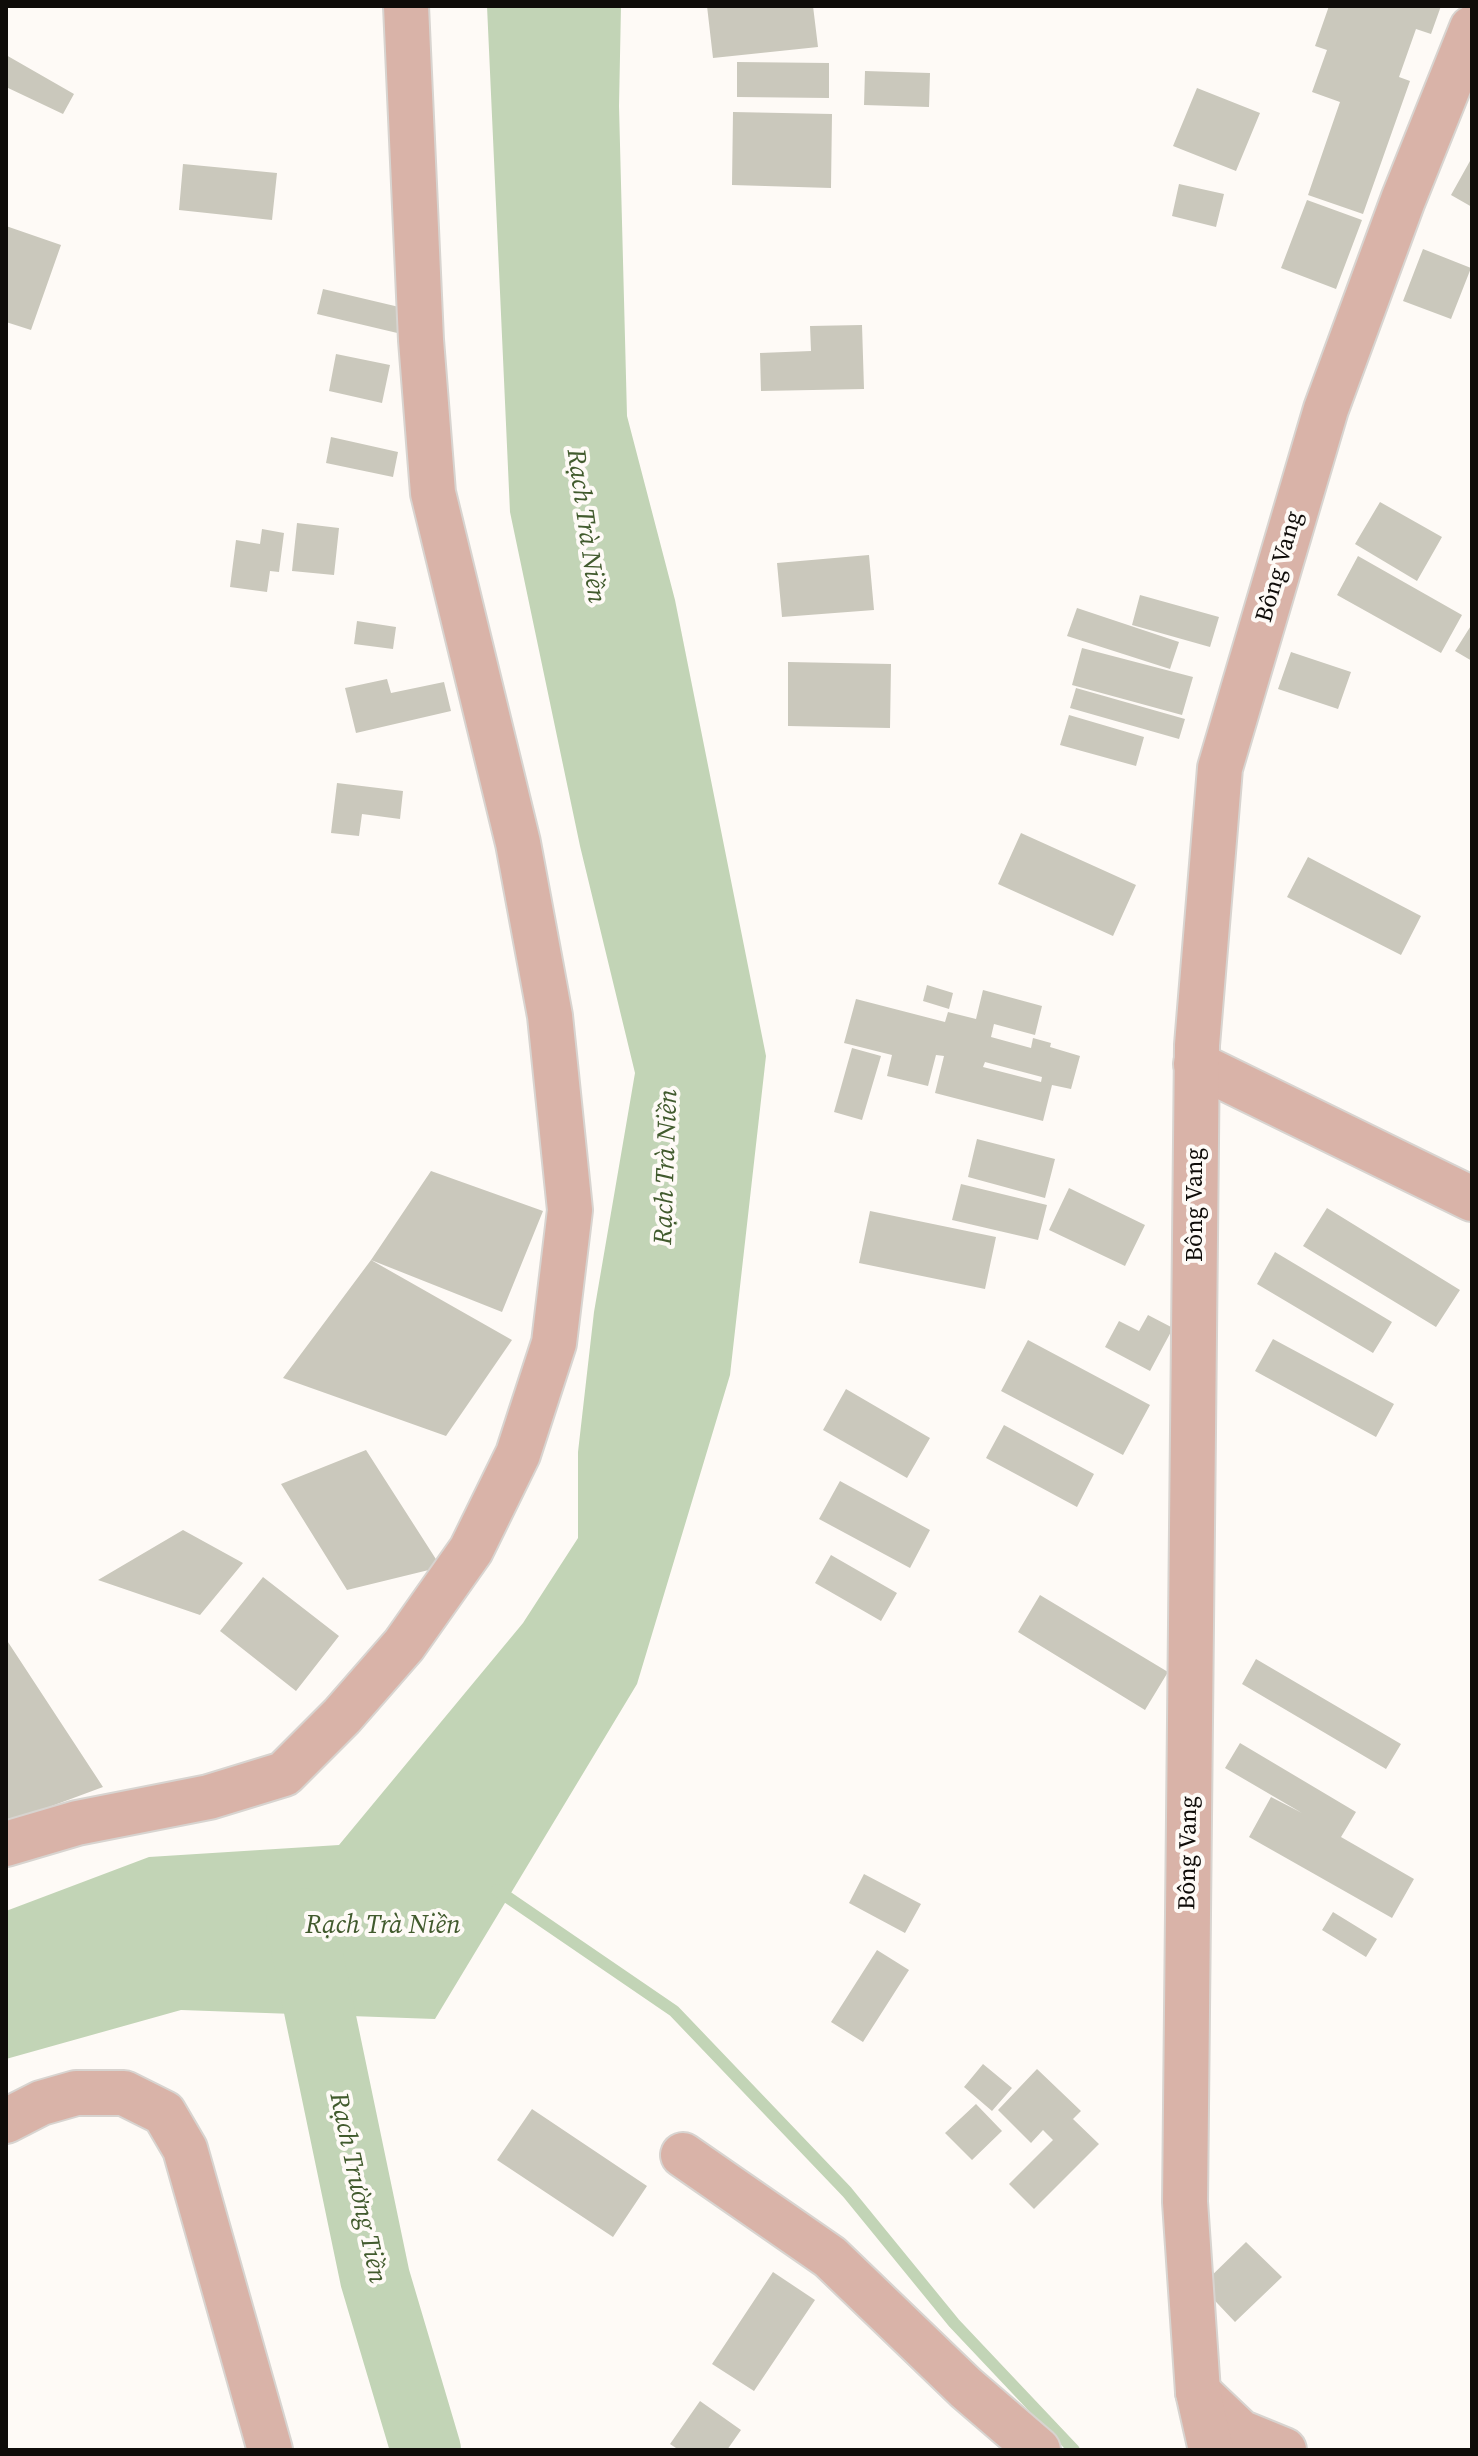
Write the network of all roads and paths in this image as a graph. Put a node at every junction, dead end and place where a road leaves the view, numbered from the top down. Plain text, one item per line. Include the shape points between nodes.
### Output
1 (406, 6) edge
2 (1472, 28) edge
3 (1196, 1064) junction
4 (1472, 1199) edge
5 (6, 1844) edge
6 (6, 2121) edge
7 (683, 2155) dead end
8 (1205, 2422) edge
9 (270, 2450) edge
10 (1038, 2450) edge
11 (1284, 2450) edge

1 - 5 street via 433,493 518,843 550,1016 570,1210 554,1343 518,1454 471,1550 404,1645 284,1774
2 - 3 street, Bông Vang via 1326,409 1220,768
3 - 4 street
3 - 8 street, Bông Vang via 1185,2202
6 - 9 street via 76,2093 124,2093 164,2113 185,2149
7 - 10 street via 830,2257
8 - 11 street

